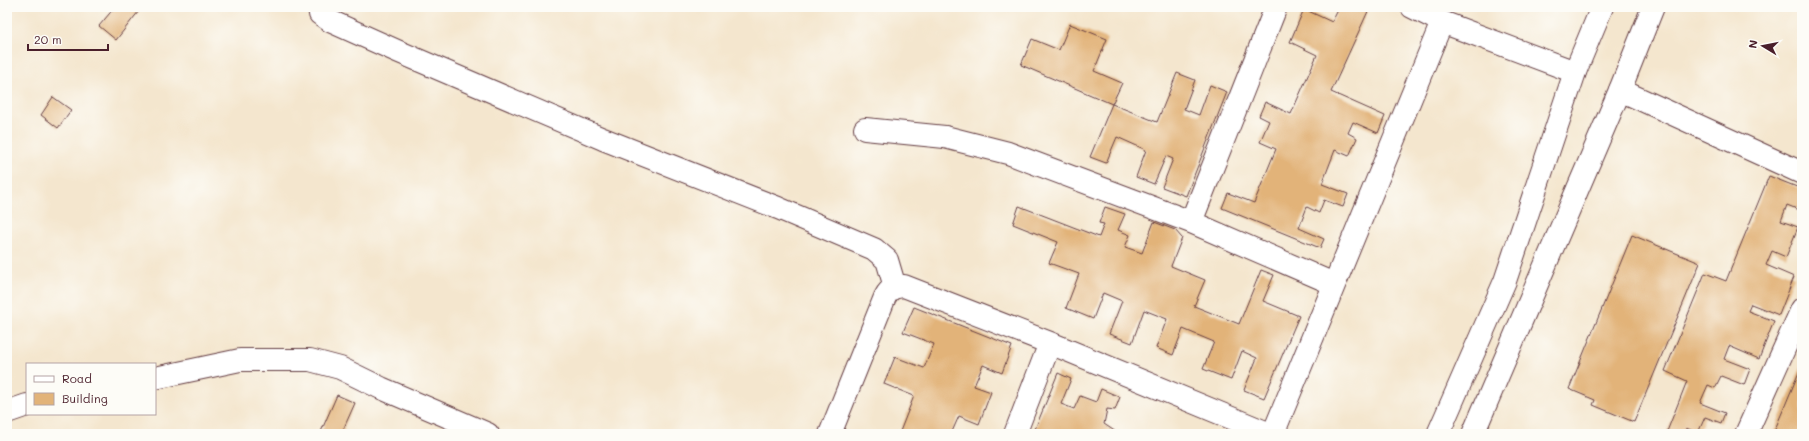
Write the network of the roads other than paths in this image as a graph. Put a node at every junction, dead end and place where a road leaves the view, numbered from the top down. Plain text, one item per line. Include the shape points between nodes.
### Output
1 (319, 7) edge
2 (1276, 7) edge
3 (1412, 7) edge
4 (1602, 7) edge
5 (1652, 7) edge
6 (1442, 22) junction
7 (1575, 72) junction
8 (1620, 90) junction
9 (865, 129) dead end
10 (1802, 173) edge
11 (1191, 222) junction
12 (1334, 284) junction
13 (895, 287) junction
14 (1802, 309) edge
15 (1797, 332) edge
16 (1050, 343) junction
17 (156, 378) edge
18 (26, 405) edge
19 (7, 412) edge
20 (488, 434) edge
21 (830, 434) edge
22 (1015, 434) edge
23 (1272, 434) edge
24 (1438, 434) edge
25 (1473, 434) edge
26 (1746, 434) edge

1 - 13 street via 320,14 330,21 404,54 603,139 874,249 887,260
2 - 11 street
3 - 6 street
4 - 7 street
5 - 8 street
6 - 7 street
6 - 12 street
7 - 24 street via 1505,281
8 - 10 street
8 - 25 street
9 - 11 street via 945,137 1008,152
11 - 12 street
12 - 23 street
13 - 16 street via 904,286
13 - 21 street via 889,290 885,297
14 - 15 street
15 - 26 street
16 - 22 street
16 - 23 street
17 - 20 street via 240,360 310,360 340,368
18 - 19 street

